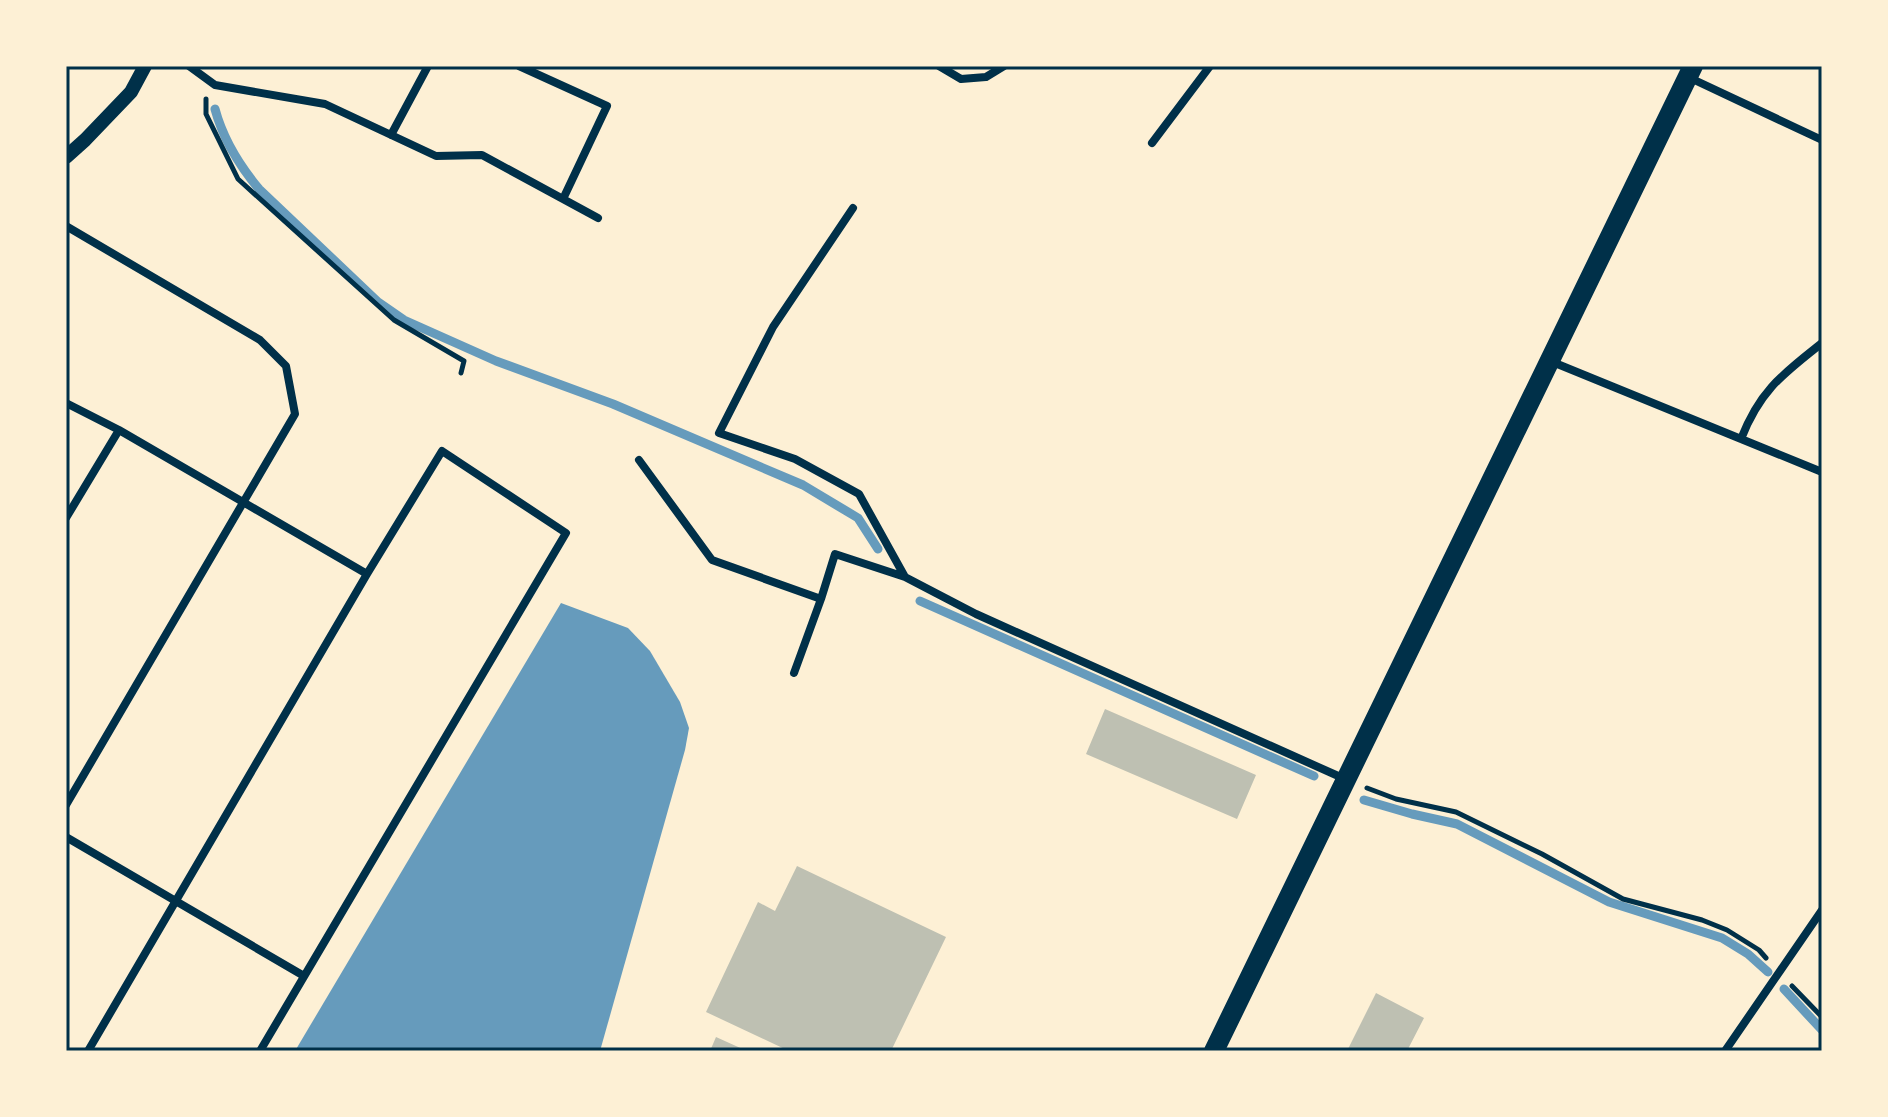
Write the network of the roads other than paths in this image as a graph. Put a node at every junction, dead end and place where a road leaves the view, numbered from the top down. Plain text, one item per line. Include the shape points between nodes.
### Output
1 (145, 66) edge
2 (189, 66) edge
3 (428, 66) edge
4 (519, 66) edge
5 (939, 66) edge
6 (1004, 66) edge
7 (1210, 66) edge
8 (1690, 72) edge
9 (391, 135) junction
10 (1822, 140) edge
11 (1152, 143) dead end
12 (66, 157) edge
13 (563, 199) junction
14 (853, 208) dead end
15 (598, 218) dead end
16 (66, 226) edge
17 (1822, 343) edge
18 (1550, 360) junction
19 (66, 403) edge
20 (119, 430) junction
21 (1741, 439) junction
22 (639, 460) dead end
23 (1822, 472) edge
24 (243, 503) junction
25 (66, 518) edge
26 (367, 574) junction
27 (905, 577) junction
28 (821, 599) junction
29 (794, 673) dead end
30 (1346, 780) junction
31 (66, 805) edge
32 (66, 837) edge
33 (176, 901) junction
34 (1822, 910) edge
35 (304, 976) junction
36 (88, 1051) edge
37 (260, 1051) edge
38 (1214, 1051) edge
39 (1725, 1051) edge

1 - 12 street via 131,92
2 - 9 street via 215,85 325,104
3 - 9 street
4 - 13 street via 607,106
5 - 6 street via 961,79 986,77
7 - 11 street
8 - 10 street
8 - 18 main road
9 - 13 street via 436,156 482,155
13 - 15 street
14 - 27 street via 773,327 719,433 795,459 859,494
16 - 24 street via 260,340 286,366 295,414
17 - 21 street via 1777,378
18 - 21 street
18 - 30 main road
19 - 20 street
20 - 24 street
20 - 25 street
21 - 23 street
22 - 28 street via 712,560
24 - 26 street
24 - 31 street
26 - 33 street
26 - 35 street via 442,451 566,533
27 - 28 street via 835,554
27 - 30 street
28 - 29 street
30 - 38 main road
32 - 33 street
33 - 35 street
33 - 36 street
34 - 39 street
35 - 37 street

